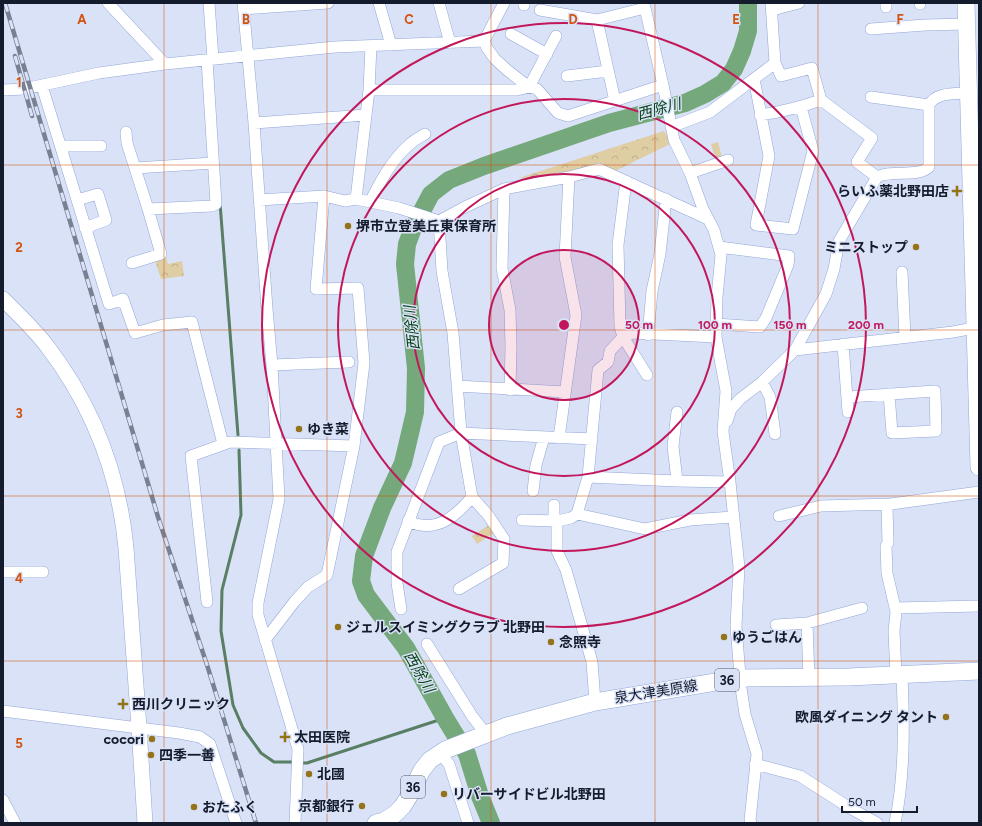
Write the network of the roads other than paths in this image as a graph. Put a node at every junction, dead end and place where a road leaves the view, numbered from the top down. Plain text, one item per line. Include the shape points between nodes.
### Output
1 (108, 3) edge
2 (209, 3) edge
3 (322, 3) edge
4 (379, 3) edge
5 (439, 3) edge
6 (504, 3) edge
7 (799, 3) edge
8 (966, 3) edge
9 (243, 6) edge
10 (644, 6) edge
11 (772, 6) edge
12 (540, 10) dead end
13 (597, 20) junction
14 (966, 24) junction
15 (871, 29) dead end
16 (511, 34) dead end
17 (556, 36) dead end
18 (484, 41) junction
19 (450, 43) junction
20 (371, 46) junction
21 (391, 46) junction
22 (547, 54) junction
23 (247, 56) junction
24 (210, 60) junction
25 (774, 63) junction
26 (165, 64) junction
27 (608, 71) junction
28 (567, 76) dead end
29 (754, 79) junction
30 (42, 86) junction
31 (529, 87) junction
32 (664, 89) junction
33 (3, 90) edge
34 (369, 90) junction
35 (968, 93) junction
36 (871, 97) dead end
37 (821, 100) junction
38 (615, 101) junction
39 (929, 105) junction
40 (801, 107) junction
41 (366, 115) junction
42 (760, 115) junction
43 (254, 123) junction
44 (670, 123) junction
45 (126, 132) dead end
46 (426, 134) dead end
47 (61, 146) junction
48 (101, 146) dead end
49 (728, 160) dead end
50 (213, 163) junction
51 (136, 168) junction
52 (690, 173) junction
53 (569, 177) junction
54 (877, 177) junction
55 (626, 182) junction
56 (504, 189) junction
57 (324, 196) junction
58 (356, 199) junction
59 (666, 199) junction
60 (77, 200) junction
61 (259, 200) junction
62 (370, 202) junction
63 (148, 209) junction
64 (708, 219) junction
65 (438, 221) junction
66 (85, 228) junction
67 (719, 248) junction
68 (132, 263) dead end
69 (902, 272) dead end
70 (3, 299) edge
71 (716, 324) junction
72 (977, 328) edge
73 (648, 335) junction
74 (623, 337) junction
75 (716, 337) junction
76 (905, 337) junction
77 (843, 344) junction
78 (795, 350) junction
79 (349, 362) dead end
80 (272, 365) junction
81 (647, 375) dead end
82 (762, 382) junction
83 (457, 386) junction
84 (510, 390) junction
85 (726, 391) junction
86 (565, 392) junction
87 (889, 394) junction
88 (848, 397) junction
89 (740, 399) junction
90 (677, 412) dead end
91 (848, 412) dead end
92 (461, 432) junction
93 (722, 432) junction
94 (775, 434) dead end
95 (544, 437) junction
96 (559, 438) junction
97 (592, 439) junction
98 (223, 444) junction
99 (276, 444) junction
100 (354, 446) junction
101 (979, 467) edge
102 (588, 477) junction
103 (677, 481) junction
104 (730, 482) junction
105 (533, 491) dead end
106 (979, 492) edge
107 (472, 497) junction
108 (554, 505) dead end
109 (887, 505) junction
110 (577, 514) junction
111 (779, 516) dead end
112 (733, 517) junction
113 (522, 520) dead end
114 (556, 521) junction
115 (408, 522) junction
116 (3, 572) edge
117 (43, 572) dead end
118 (459, 589) dead end
119 (207, 602) dead end
120 (979, 606) edge
121 (862, 608) dead end
122 (895, 608) junction
123 (402, 609) dead end
124 (807, 623) junction
125 (776, 625) dead end
126 (265, 640) junction
127 (427, 644) dead end
128 (979, 671) edge
129 (899, 675) junction
130 (740, 678) junction
131 (809, 678) junction
132 (595, 702) junction
133 (3, 711) edge
134 (139, 727) junction
135 (484, 734) junction
136 (445, 751) junction
137 (755, 764) junction
138 (3, 800) edge
139 (15, 823) edge
140 (145, 823) edge
141 (236, 823) edge
142 (295, 823) edge
143 (376, 823) edge
144 (468, 823) edge
145 (751, 823) edge
146 (877, 823) edge
147 (895, 823) edge

1 - 26 street
2 - 24 street
3 - 9 street
4 - 21 street
5 - 19 street
6 - 18 street
7 - 11 street
8 - 14 main road
9 - 23 street
10 - 13 street
10 - 32 street
11 - 25 street
12 - 13 street
13 - 27 street
14 - 15 street
14 - 35 main road
16 - 22 street
17 - 22 street
18 - 19 street
18 - 31 street via 496,59
19 - 21 street
20 - 21 street
20 - 23 street
20 - 34 street
22 - 31 street
23 - 24 street
23 - 43 street
24 - 26 street
24 - 50 street
25 - 29 street
25 - 37 street via 781,76 812,68
26 - 30 street via 99,73
27 - 28 street
27 - 38 street
29 - 42 street
29 - 44 street via 710,112
30 - 33 street
30 - 47 street
31 - 34 street via 517,90
31 - 38 street via 537,89 558,113 568,116
32 - 38 street
32 - 44 street
34 - 41 street
35 - 39 street via 943,94 931,100
35 - 72 main road
36 - 39 street
37 - 40 street
37 - 54 street via 872,138 857,162
39 - 54 street via 929,167 919,172 884,173
40 - 42 street
40 - 42 street via 813,151 793,228 756,224 769,156
41 - 43 street
41 - 58 street
43 - 61 street
44 - 52 street via 674,140
45 - 51 street
46 - 62 street via 409,144 397,157
47 - 48 street
47 - 60 street
49 - 52 street
50 - 51 street
50 - 63 street via 216,204
51 - 63 street
52 - 64 street
53 - 55 street via 599,169
53 - 56 street
53 - 86 street via 565,257 576,315
54 - 78 street via 839,241 826,294
55 - 59 street
55 - 74 street via 618,245 620,326
56 - 65 street
56 - 84 street via 502,268 510,310
57 - 58 street via 345,201
57 - 61 street
57 - 100 street via 316,289 358,288 364,363
58 - 62 street
59 - 64 street
59 - 73 street
60 - 66 street
60 - 66 street via 98,194 106,220
61 - 80 street
62 - 65 street via 399,208
63 - 68 street via 161,254
64 - 67 street
65 - 83 street via 442,271 454,332
66 - 98 street via 109,304 123,298 134,333 164,324 192,322
67 - 71 street via 721,255
67 - 71 street via 789,256 788,265 760,327
69 - 76 street
70 - 134 street via 46,344 66,373 94,422 118,492 123,520
71 - 75 street
72 - 76 street
72 - 101 main road
73 - 74 street via 633,333
73 - 75 street
74 - 81 street
74 - 97 street via 610,351 608,362 598,370
75 - 85 street
76 - 77 street
77 - 78 street
77 - 88 street
78 - 82 street
79 - 80 street
80 - 99 street
82 - 89 street
82 - 94 street via 770,397
83 - 84 street
83 - 92 street
84 - 86 street
85 - 89 street
85 - 93 street
86 - 96 street
87 - 87 street via 892,433 936,431 935,391
87 - 88 street
88 - 91 street
89 - 93 street via 731,409
90 - 103 street via 673,446
92 - 95 street
92 - 107 street
92 - 115 street via 439,442
93 - 104 street
95 - 96 street
95 - 105 street via 536,465
96 - 97 street
97 - 102 street
98 - 99 street
98 - 119 street via 191,456
99 - 100 street
99 - 126 street via 278,499 258,602 258,615
100 - 126 street via 327,575 295,600
102 - 103 street
102 - 110 street
103 - 104 street
104 - 112 street
106 - 109 street
107 - 115 street via 459,512 433,526 417,526
107 - 118 street via 504,539 503,563
108 - 114 street
109 - 111 street via 821,506
109 - 122 street via 886,573
110 - 112 street via 645,528 690,520
110 - 114 street
112 - 130 street via 739,567 736,626
113 - 114 street
114 - 132 street via 557,551 566,570 592,662
115 - 123 street via 397,552 397,583
116 - 117 street
120 - 122 street
121 - 124 street
122 - 129 street via 894,631
124 - 125 street
124 - 131 street
126 - 142 street via 298,749
127 - 135 street
128 - 129 main road, 泉大津美原線 / 36
129 - 131 main road, 泉大津美原線 / 36
129 - 147 street via 904,723 899,806
130 - 131 main road, 泉大津美原線 / 36
130 - 132 main road, 泉大津美原線 / 36
130 - 137 street via 745,714 756,754
132 - 135 main road, 泉大津美原線 / 36
133 - 134 street
134 - 140 street
134 - 141 street via 200,736 210,744
135 - 136 main road, 泉大津美原線 / 36
136 - 143 main road, 泉大津美原線 / 36 via 430,760 422,770 403,806 384,821
136 - 144 street
137 - 145 street
137 - 146 street via 800,776
138 - 139 street

